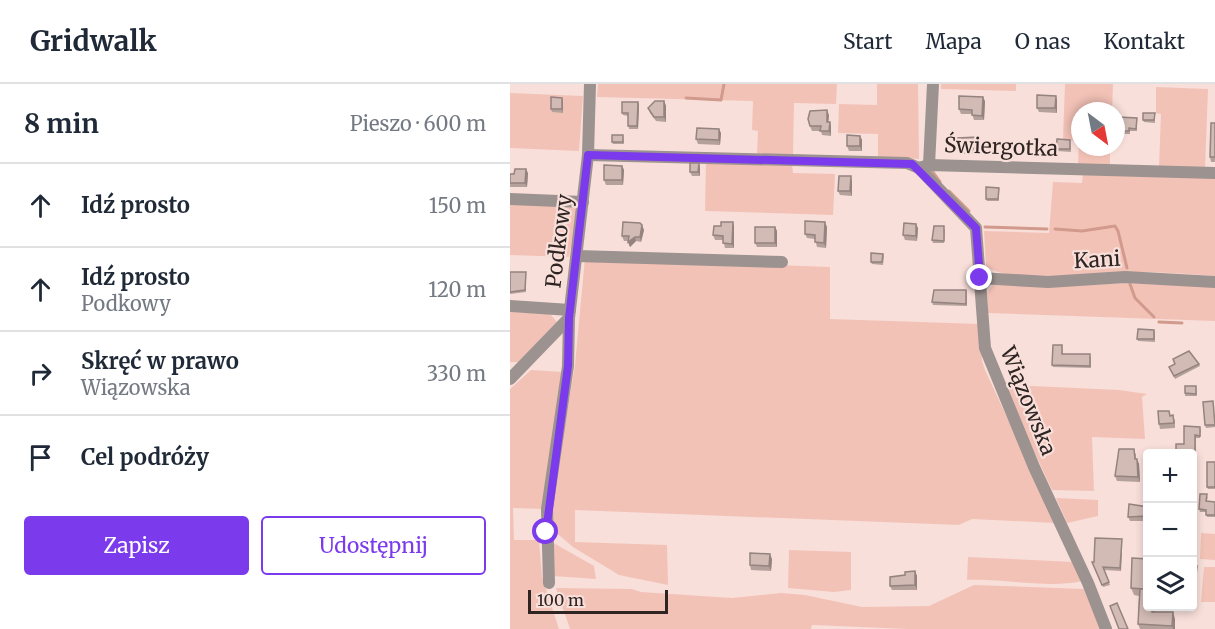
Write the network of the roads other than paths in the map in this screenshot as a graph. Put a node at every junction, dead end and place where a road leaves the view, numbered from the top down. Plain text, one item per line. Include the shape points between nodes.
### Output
1 (591, 84) edge
2 (933, 84) edge
3 (588, 155) junction
4 (924, 167) junction
5 (1215, 173) edge
6 (510, 199) edge
7 (583, 202) junction
8 (577, 256) junction
9 (782, 262) dead end
10 (980, 278) junction
11 (1215, 282) edge
12 (510, 306) edge
13 (569, 314) junction
14 (510, 379) edge
15 (549, 583) dead end
16 (1106, 629) edge

1 - 3 street, Podkowy
2 - 4 street
3 - 4 street via 907,163
3 - 7 street, Podkowy
4 - 5 street, Świergotka
4 - 10 street, Wiązowska via 976,228
6 - 7 street
7 - 8 street, Podkowy
8 - 9 street
8 - 13 street, Podkowy
10 - 11 street, Kani
10 - 16 street, Wiązowska via 985,348 995,376
12 - 13 street
13 - 14 street, Podkowy
13 - 15 street via 568,366 547,509

